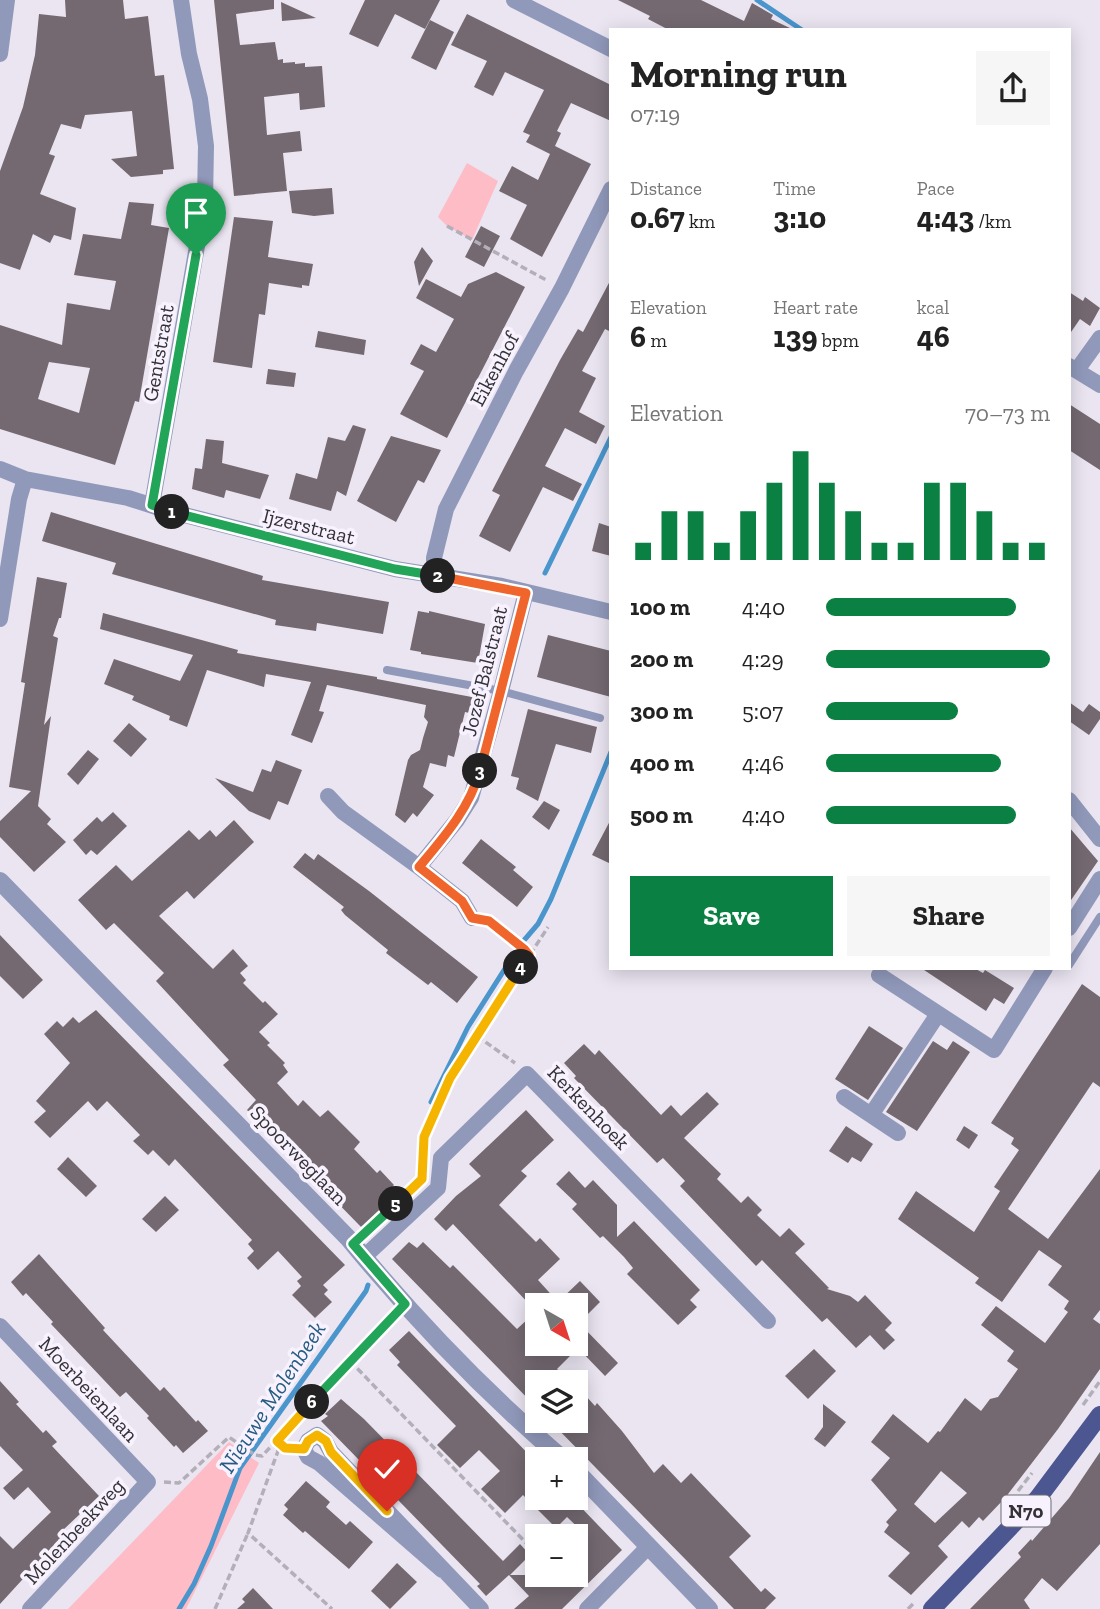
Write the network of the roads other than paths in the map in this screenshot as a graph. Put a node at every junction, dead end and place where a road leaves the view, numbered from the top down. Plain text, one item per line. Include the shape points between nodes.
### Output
1 (7, 0) edge
2 (181, 0) edge
3 (514, 0) edge
4 (609, 48) edge
5 (0, 54) edge
6 (609, 193) edge
7 (1100, 338) edge
8 (1073, 368) edge
9 (1100, 385) edge
10 (0, 469) edge
11 (25, 479) junction
12 (152, 505) junction
13 (434, 576) junction
14 (526, 593) junction
15 (609, 611) edge
16 (0, 619) edge
17 (387, 670) dead end
18 (501, 691) junction
19 (600, 718) dead end
20 (328, 796) dead end
21 (1071, 803) edge
22 (1100, 839) edge
23 (419, 867) junction
24 (1100, 879) edge
25 (0, 881) edge
26 (472, 918) road end
27 (1100, 918) edge
28 (1071, 925) edge
29 (1071, 963) edge
30 (1044, 970) edge
31 (879, 975) dead end
32 (938, 1014) junction
33 (844, 1097) dead end
34 (871, 1115) junction
35 (898, 1133) dead end
36 (364, 1256) junction
37 (768, 1321) dead end
38 (0, 1325) edge
39 (1100, 1415) edge
40 (549, 1447) edge
41 (304, 1449) road end
42 (148, 1482) joint
43 (588, 1483) edge
44 (649, 1546) junction
45 (927, 1602) edge
46 (30, 1609) edge
47 (481, 1609) edge
48 (587, 1609) edge
49 (709, 1609) edge

1 - 5 street
2 - 12 street, Gentstraat via 206,146 205,200
3 - 4 street
6 - 13 street, Eikenhof via 446,509 433,558
7 - 8 street
8 - 9 street
10 - 11 street, Ijzerstraat
11 - 12 street, Ijzerstraat
11 - 16 street
12 - 13 street, Ijzerstraat via 331,554
13 - 14 street, Ijzerstraat
14 - 15 street, Ijzerstraat
14 - 18 street, Jozef Balstraat
17 - 18 lane
18 - 19 lane
18 - 23 street, Jozef Balstraat via 471,798
20 - 23 street
21 - 22 street
23 - 26 street via 462,901
24 - 28 street
25 - 36 street, Spoorweglaan
27 - 29 lane
30 - 32 street via 994,1050
31 - 32 street
32 - 34 street
33 - 34 street
34 - 35 street
36 - 37 street, Kerkenhoek via 438,1188 441,1158 527,1074
36 - 40 street, Spoorweglaan via 405,1304
38 - 42 street, Moerbeienlaan
39 - 45 main road, N70 via 1038,1498
41 - 47 street
42 - 46 street, Molenbeekweg
43 - 44 street
44 - 48 street
44 - 49 street

